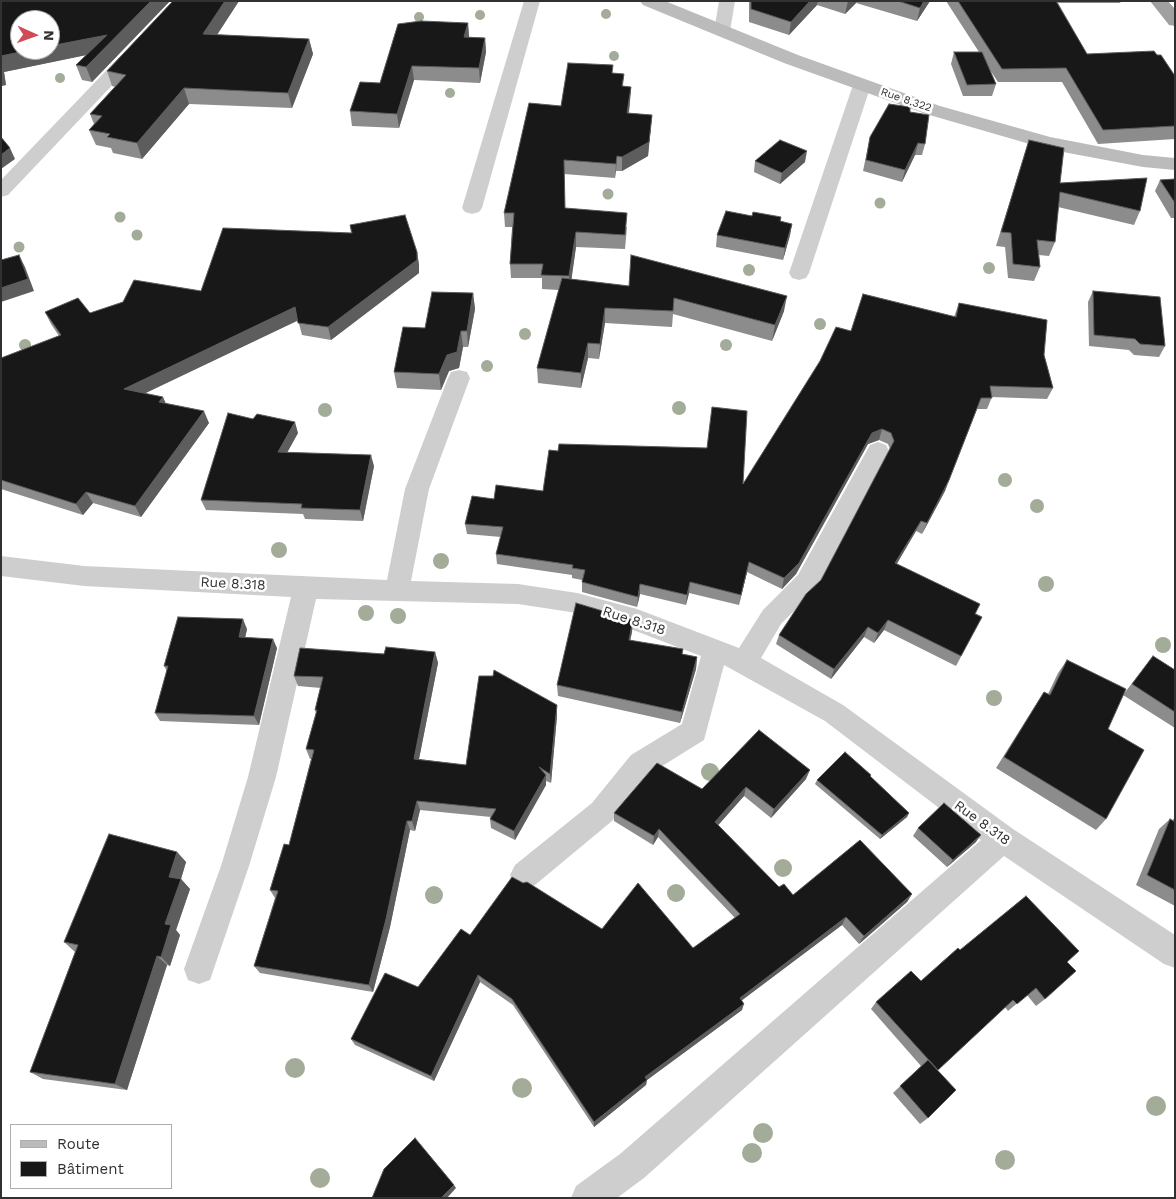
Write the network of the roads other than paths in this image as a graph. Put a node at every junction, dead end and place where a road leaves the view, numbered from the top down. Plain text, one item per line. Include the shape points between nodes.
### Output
1 (532, 1) edge
2 (648, 1) edge
3 (727, 1) edge
4 (1159, 1) edge
5 (1175, 21) edge
6 (722, 31) junction
7 (142, 43) edge
8 (862, 85) junction
9 (1175, 164) edge
10 (1, 191) edge
11 (472, 208) dead end
12 (799, 274) dead end
13 (459, 378) dead end
14 (878, 451) dead end
15 (1, 566) edge
16 (306, 588) junction
17 (397, 590) junction
18 (715, 650) junction
19 (745, 662) junction
20 (1002, 839) junction
21 (525, 875) dead end
22 (1175, 953) edge
23 (199, 969) dead end
24 (588, 1198) edge

1 - 11 street
2 - 6 main road, Rue 8.322
3 - 6 street
4 - 5 highway
6 - 8 main road, Rue 8.322
7 - 10 street
8 - 9 main road, Rue 8.322 via 933,110 1047,143
8 - 12 street
13 - 17 street via 417,489
14 - 19 street via 807,582 772,617
15 - 16 street, Rue 8.318 via 84,576
16 - 17 street, Rue 8.318
16 - 23 street via 262,777
17 - 18 street, Rue 8.318 via 518,594 577,603 637,620
18 - 19 street, Rue 8.318
18 - 21 street via 694,731 641,764 602,812
19 - 20 street, Rue 8.318 via 834,714
20 - 22 street, Rue 8.318
20 - 24 street via 632,1166

